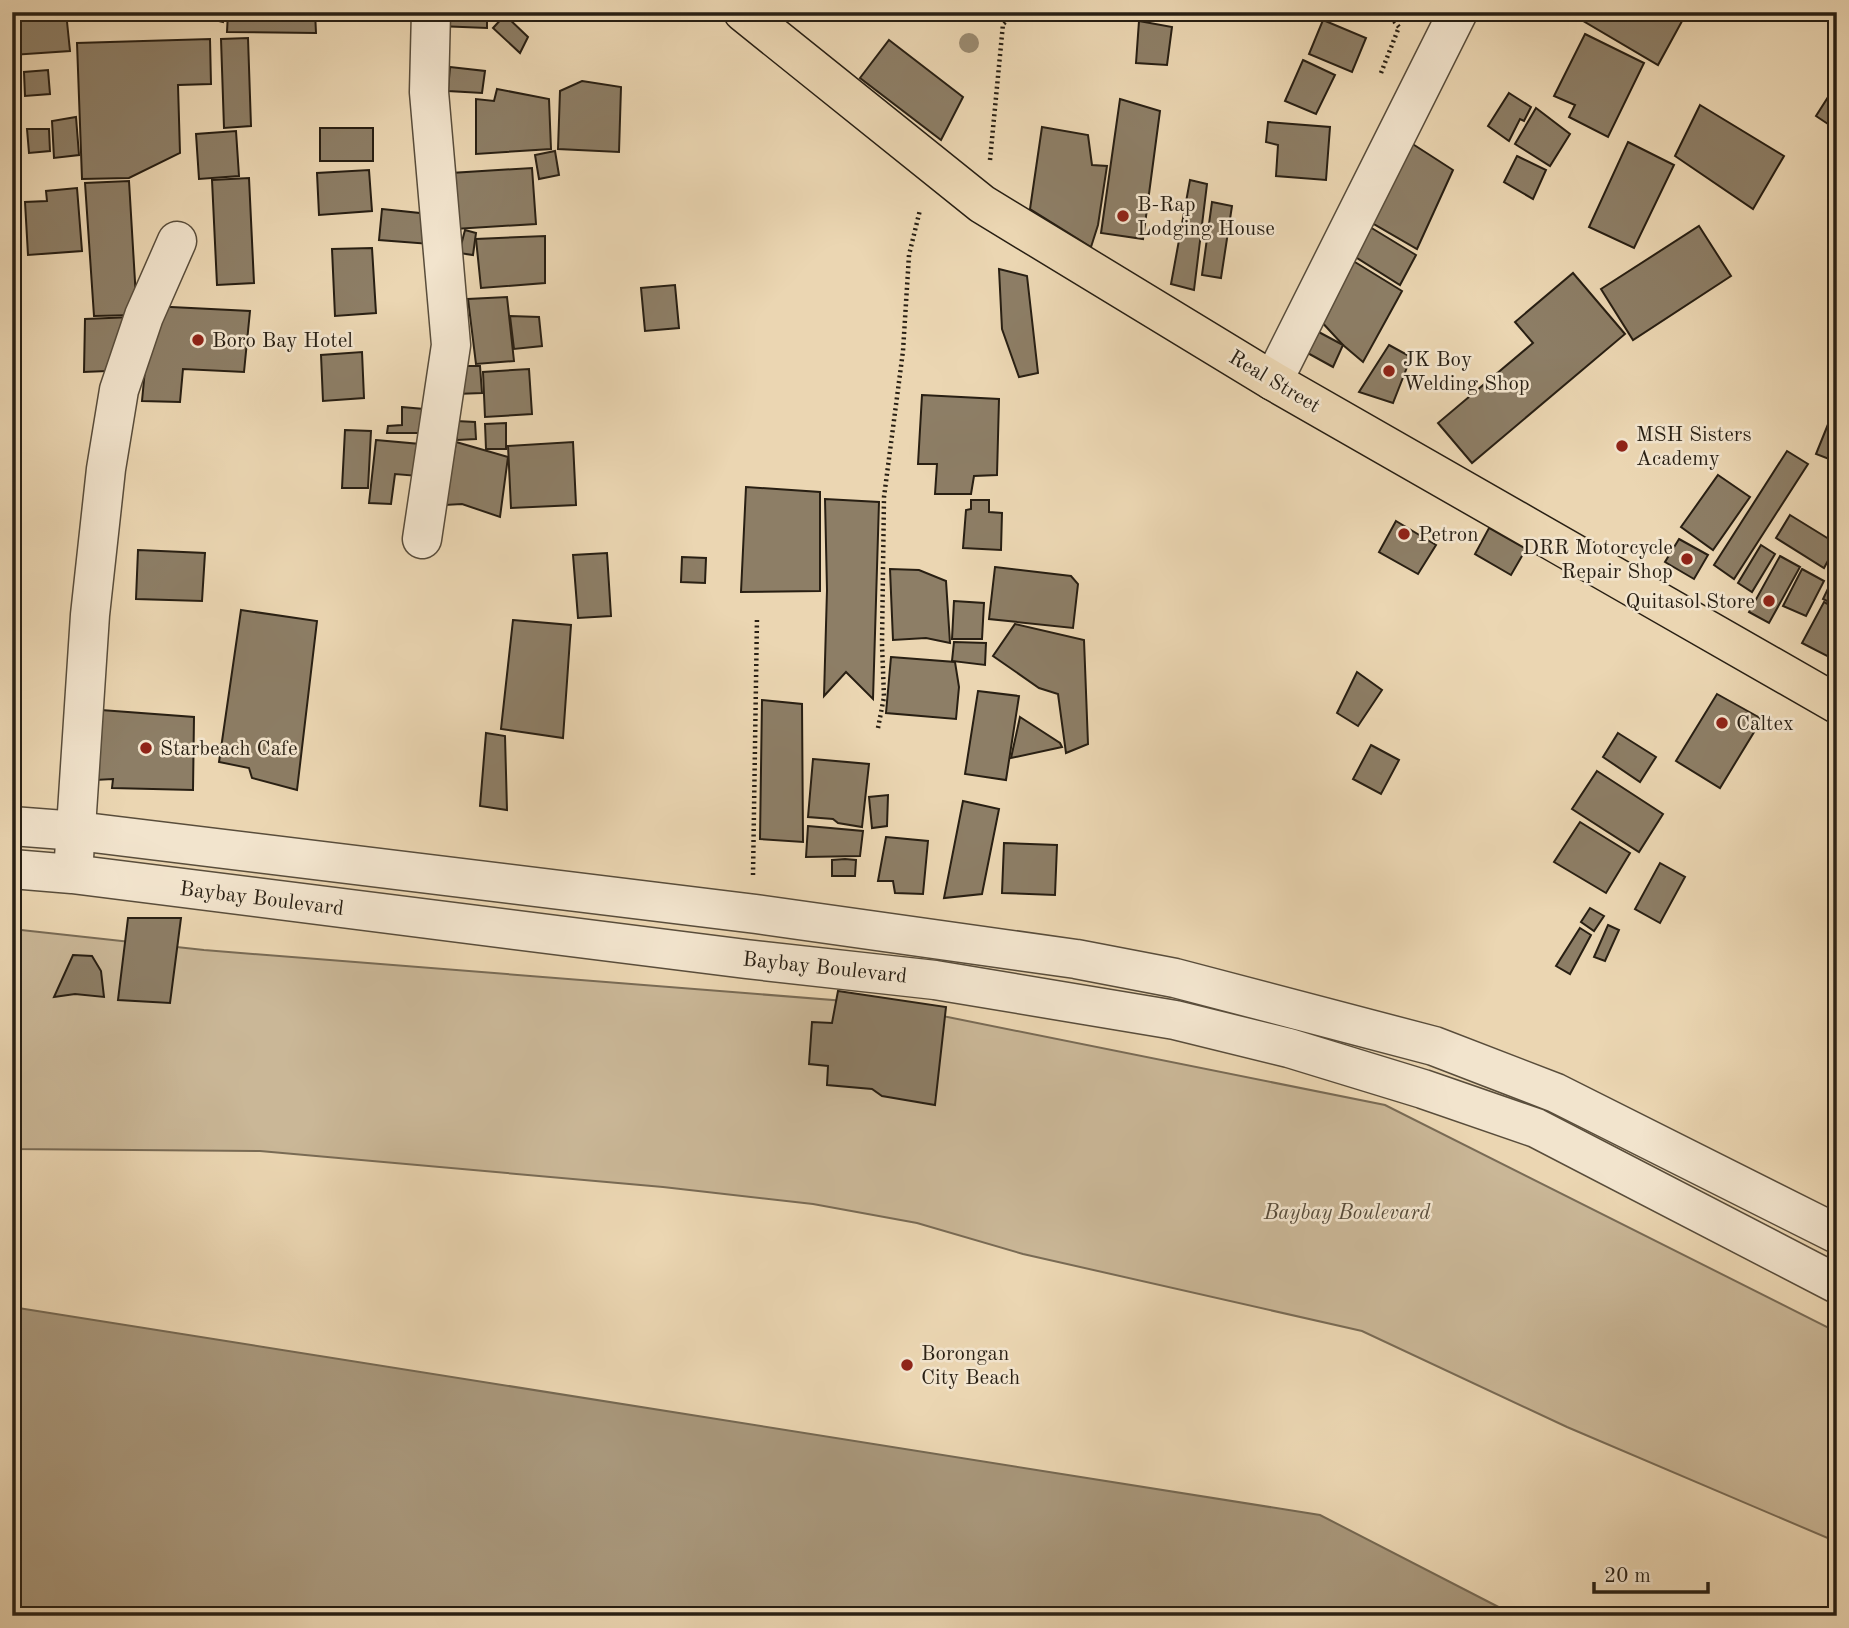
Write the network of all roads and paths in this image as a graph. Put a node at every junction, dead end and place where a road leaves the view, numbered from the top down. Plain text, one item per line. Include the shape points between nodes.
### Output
1 (431, 12) edge
2 (743, 12) edge
3 (1017, 12) edge
4 (1458, 12) edge
5 (989, 169) dead end
6 (920, 211) dead end
7 (177, 241) dead end
8 (1273, 381) junction
9 (422, 539) dead end
10 (757, 617) dead end
11 (1837, 704) edge
12 (878, 728) dead end
13 (12, 826) edge
14 (77, 831) junction
15 (12, 869) edge
16 (72, 874) junction
17 (754, 914) junction
18 (746, 959) junction
19 (1556, 1093) junction
20 (1536, 1128) junction
21 (1837, 1234) edge
22 (1837, 1284) edge

1 - 9 street via 429,92 451,345
2 - 8 main road, Real Street via 982,204
3 - 5 path via 1003,24
4 - 8 street
6 - 12 path via 909,255 904,351 884,497 884,696
7 - 14 street via 144,316 119,390 90,615
8 - 11 main road, Real Street
10 - 17 path
13 - 14 street, Baybay Boulevard
14 - 16 street
14 - 17 street, Baybay Boulevard
15 - 16 street, Baybay Boulevard
16 - 18 street, Baybay Boulevard
17 - 18 street
17 - 19 street, Baybay Boulevard via 1076,959 1175,978 1434,1046
18 - 20 street, Baybay Boulevard via 935,979 1175,1020 1289,1048
19 - 20 street
19 - 21 street, Baybay Boulevard
20 - 22 street, Baybay Boulevard

